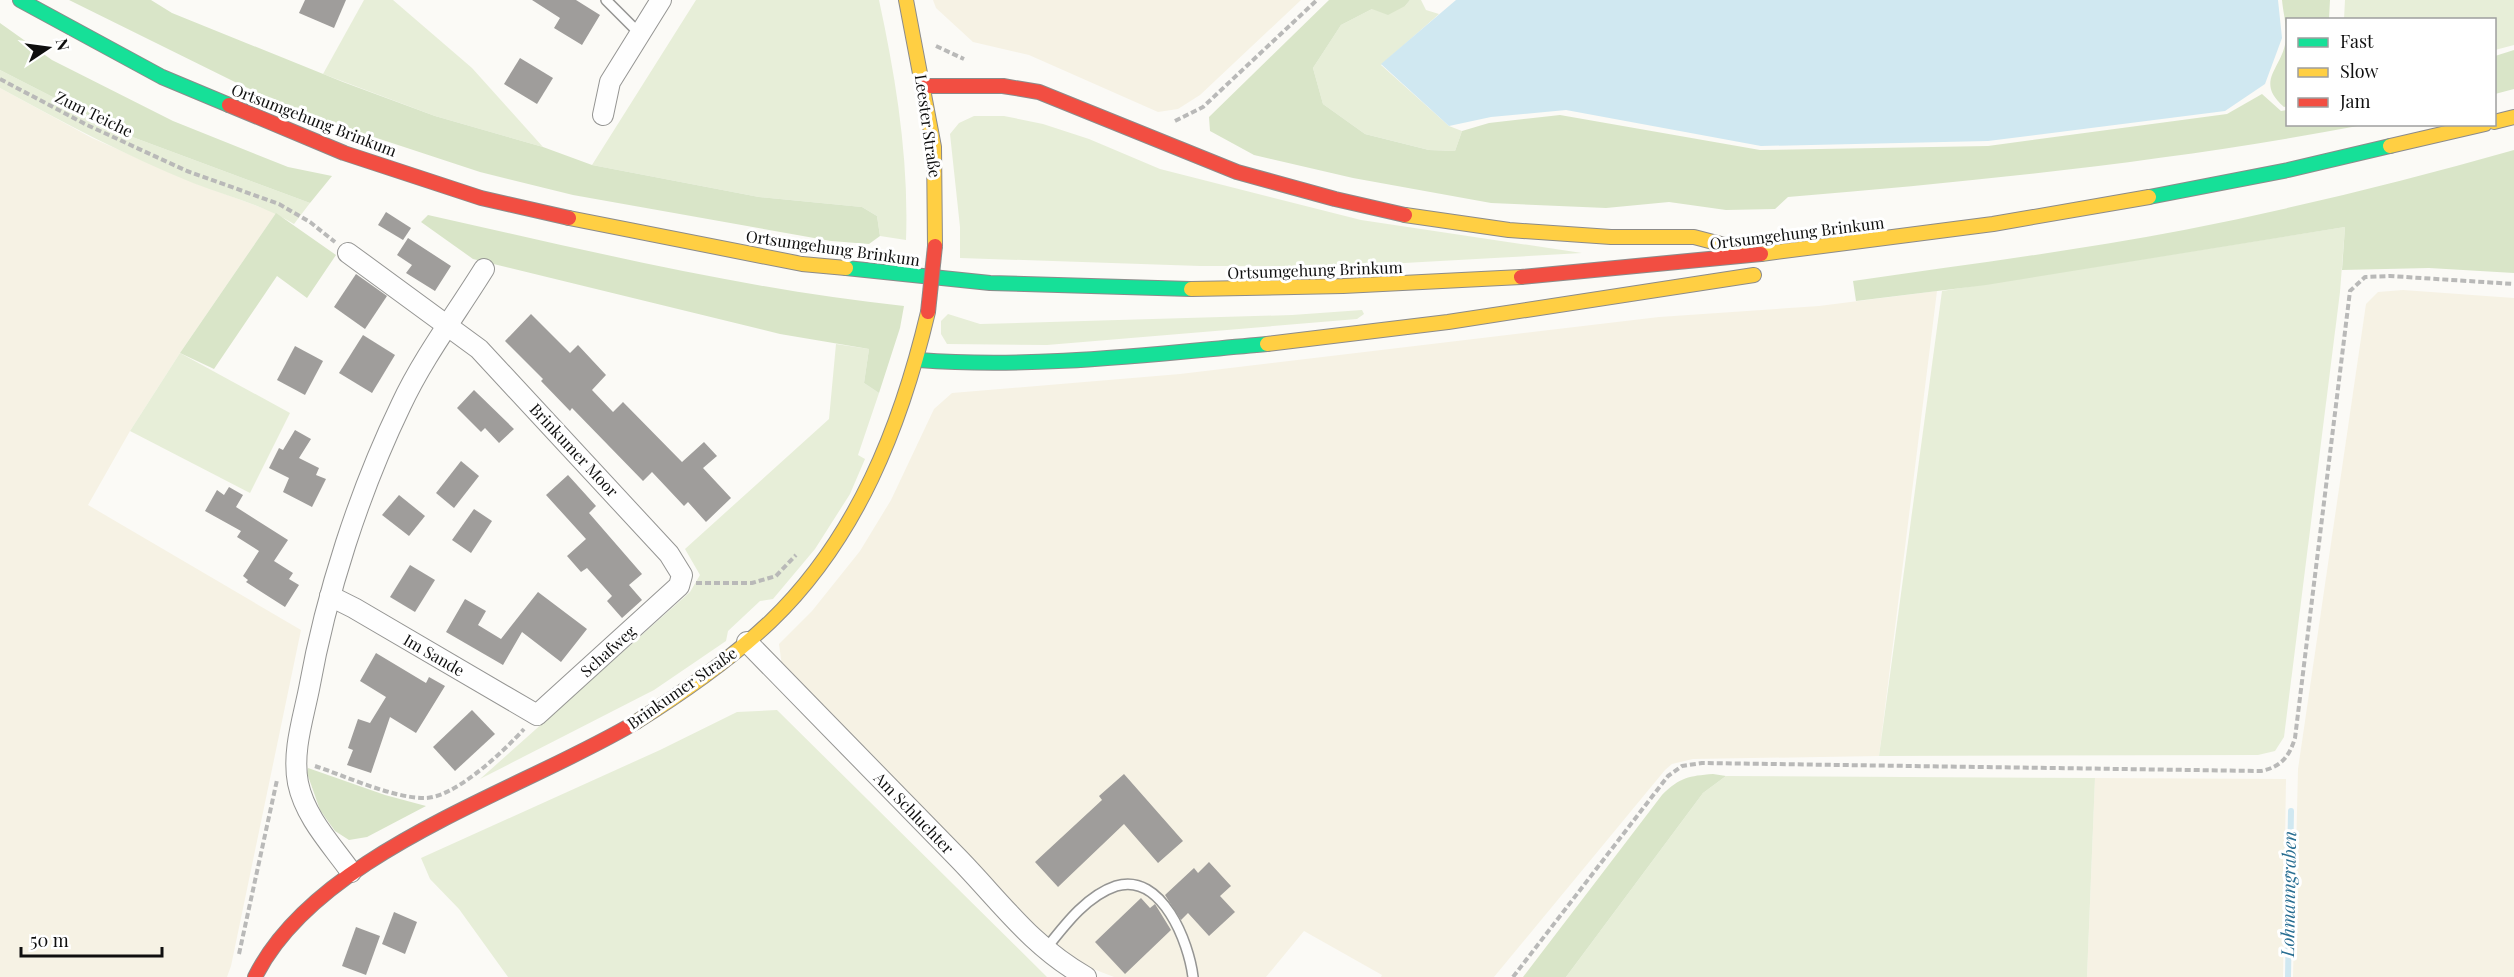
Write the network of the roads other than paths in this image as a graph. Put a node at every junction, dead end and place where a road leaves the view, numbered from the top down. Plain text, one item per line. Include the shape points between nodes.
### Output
1 (20, 0) edge
2 (606, 0) edge
3 (661, 0) edge
4 (906, 0) edge
5 (640, 34) junction
6 (924, 86) junction
7 (603, 115) dead end
8 (2514, 117) edge
9 (2496, 122) edge
10 (2476, 126) edge
11 (1826, 247) junction
12 (348, 253) road end
13 (1762, 254) junction
14 (483, 269) dead end
15 (447, 327) junction
16 (919, 360) junction
17 (680, 585) joint
18 (330, 596) junction
19 (747, 642) junction
20 (537, 715) joint
21 (351, 872) junction
22 (1045, 950) junction
23 (255, 977) edge
24 (1086, 977) edge
25 (1193, 977) edge

1 - 13 main road, Ortsumgehung Brinkum via 162,77 344,153 481,198 621,230 802,264 990,283 1168,290 1538,276
2 - 5 lane
3 - 5 street
4 - 6 main road, Leester Straße
5 - 7 street via 609,82
6 - 13 main road via 1003,86 1039,92 1237,172 1407,215 1537,233 1694,237
6 - 16 main road, Leester Straße, bridge via 936,170 935,246
8 - 9 main road
10 - 11 main road, Ortsumgehung Brinkum via 2222,184 1993,224
11 - 13 main road, Ortsumgehung Brinkum
11 - 16 main road via 1752,276 1448,322 1268,344 1088,358 956,363
12 - 15 street, Brinkumer Moor
14 - 15 street
15 - 17 street, Brinkumer Moor via 479,349 669,554 682,575
15 - 18 street via 401,404 349,535
16 - 19 main road, Brinkumer Straße via 889,446 846,530 795,596
17 - 20 street, Schafweg
18 - 20 street, Im Sande
18 - 21 street via 296,759 298,784 309,814
19 - 21 main road, Brinkumer Straße via 711,672 626,728 400,841
19 - 22 street, Am Schluchter
21 - 23 main road, Brinkumer Straße via 315,902 273,947
22 - 24 street, Am Schluchter
22 - 25 lane via 1083,907 1115,886 1128,884 1159,898 1176,920

